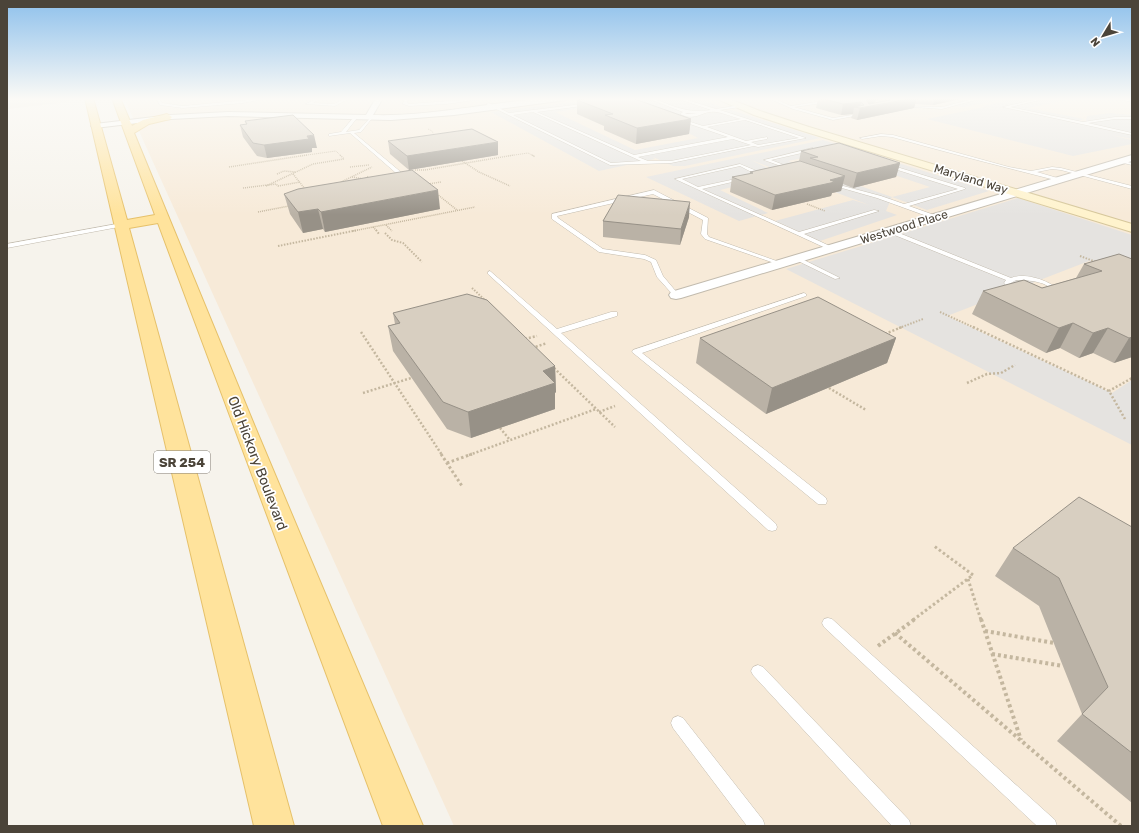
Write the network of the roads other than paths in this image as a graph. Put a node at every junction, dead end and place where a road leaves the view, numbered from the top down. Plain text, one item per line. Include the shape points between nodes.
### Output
1 (98, 137) edge
2 (131, 137) edge
3 (357, 137) edge
4 (556, 137) edge
5 (590, 137) edge
6 (729, 137) edge
7 (800, 137) edge
8 (833, 137) joint
9 (858, 137) edge
10 (869, 137) edge
11 (895, 137) edge
12 (732, 138) junction
13 (766, 138) dead end
14 (862, 138) junction
15 (745, 142) junction
16 (753, 146) junction
17 (821, 148) edge
18 (634, 156) junction
19 (1132, 158) edge
20 (647, 162) junction
21 (880, 162) edge
22 (1121, 162) junction
23 (1132, 164) edge
24 (795, 171) edge
25 (1031, 172) junction
26 (1081, 174) junction
27 (406, 179) edge
28 (1059, 180) junction
29 (825, 182) edge
30 (698, 188) junction
31 (1032, 188) junction
32 (1132, 188) edge
33 (1017, 193) junction
34 (903, 206) junction
35 (876, 212) dead end
36 (936, 217) junction
37 (164, 218) junction
38 (1132, 218) edge
39 (122, 225) junction
40 (1132, 228) edge
41 (889, 231) junction
42 (799, 234) junction
43 (7, 246) edge
44 (830, 248) junction
45 (798, 259) junction
46 (782, 264) junction
47 (490, 273) dead end
48 (837, 278) dead end
49 (1011, 280) junction
50 (676, 295) joint
51 (804, 295) dead end
52 (614, 314) dead end
53 (557, 334) junction
54 (822, 501) dead end
55 (772, 527) dead end
56 (828, 623) dead end
57 (758, 670) dead end
58 (678, 723) dead end
59 (274, 826) edge
60 (403, 826) edge
61 (758, 826) edge
62 (903, 826) edge
63 (1049, 826) edge

1 - 39 main road, SR 254
2 - 37 main road, Old Hickory Boulevard
3 - 27 lane
4 - 20 lane via 610,164
5 - 18 lane
6 - 12 lane
7 - 16 lane via 804,138
8 - 14 main road
8 - 33 main road, Maryland Way
9 - 14 main road, Maryland Way
10 - 14 lane
11 - 25 lane
12 - 15 lane
12 - 18 lane
13 - 15 lane
14 - 31 main road, Maryland Way
15 - 16 lane
16 - 20 lane via 671,162
17 - 24 lane via 766,160
18 - 20 lane
19 - 22 street, Westwood Place
21 - 34 lane via 963,188
22 - 23 lane
22 - 26 street, Westwood Place
25 - 26 lane via 1052,168
25 - 28 lane
26 - 28 street, Westwood Place
26 - 32 lane
28 - 31 street, Westwood Place
29 - 34 lane
30 - 30 lane via 677,179 740,165 762,174
30 - 42 lane
31 - 33 street, Westwood Place
31 - 38 main road, Maryland Way
33 - 36 street, Westwood Place
33 - 40 main road, Maryland Way
34 - 36 lane
35 - 42 lane
36 - 41 street, Westwood Place
37 - 39 main road
37 - 60 main road, Old Hickory Boulevard
39 - 43 lane
39 - 59 main road, SR 254
41 - 44 street, Westwood Place
41 - 49 lane
42 - 44 lane
44 - 45 street, Westwood Place
45 - 46 street, Westwood Place
45 - 48 lane
46 - 50 street, Westwood Place
46 - 50 lane via 708,238 704,234 706,219 654,192 554,215 555,219 601,251 650,258 655,263 660,277
47 - 53 lane
49 - 49 lane via 1007,283 1009,287 1026,296 1045,299 1059,295 1054,287 1039,281 1023,278
51 - 54 lane via 636,352
52 - 53 lane
53 - 55 lane
56 - 63 lane
57 - 62 lane
58 - 61 lane

